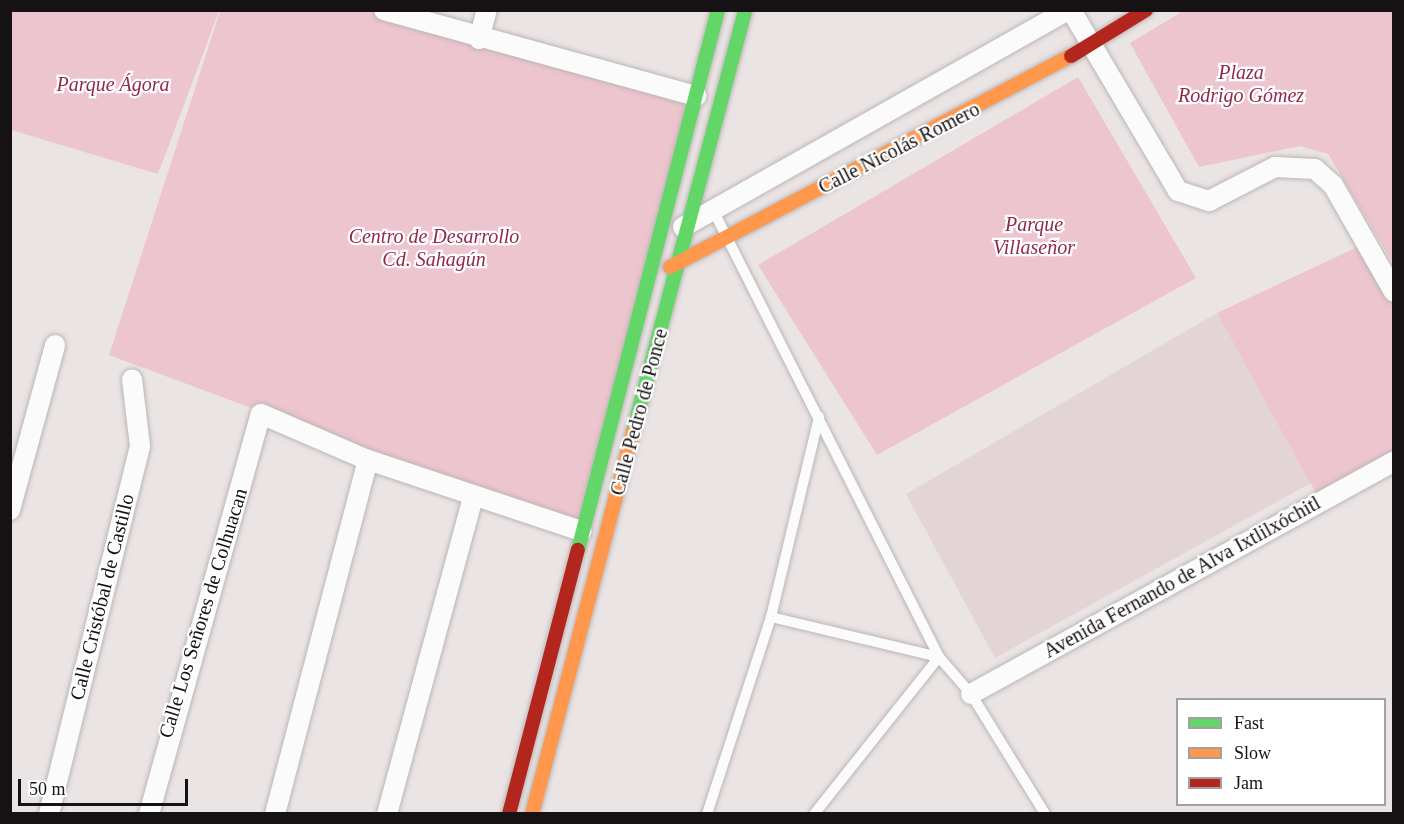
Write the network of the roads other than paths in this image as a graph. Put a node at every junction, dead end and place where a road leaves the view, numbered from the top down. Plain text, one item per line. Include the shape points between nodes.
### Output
1 (384, 10) edge
2 (486, 10) edge
3 (718, 10) edge
4 (746, 10) edge
5 (1069, 10) edge
6 (1146, 10) edge
7 (479, 39) junction
8 (1091, 42) junction
9 (696, 96) junction
10 (713, 210) junction
11 (691, 224) junction
12 (726, 237) junction
13 (658, 239) junction
14 (679, 262) junction
15 (648, 279) junction
16 (1394, 292) edge
17 (55, 345) dead end
18 (132, 379) dead end
19 (819, 417) junction
20 (368, 460) junction
21 (1394, 461) edge
22 (472, 498) junction
23 (10, 510) edge
24 (582, 531) junction
25 (771, 617) junction
26 (939, 657) junction
27 (971, 694) junction
28 (49, 813) edge
29 (149, 813) edge
30 (275, 813) edge
31 (387, 813) edge
32 (509, 813) edge
33 (532, 813) edge
34 (707, 813) edge
35 (814, 813) edge
36 (1045, 813) edge

1 - 7 street
2 - 7 street
3 - 9 street, Calle Pedro de Ponce
4 - 11 street, Calle Pedro de Ponce
5 - 8 street
5 - 10 street, Calle Nicolás Romero
6 - 8 street, Calle Nicolás Romero
7 - 9 street
8 - 12 street, Calle Nicolás Romero via 1022,85
8 - 16 street via 1178,191 1209,201 1275,167 1315,169 1333,185
9 - 13 street, Calle Pedro de Ponce
10 - 11 street, Calle Nicolás Romero
10 - 12 lane
11 - 13 street, Calle Nicolás Romero
11 - 14 street, Calle Pedro de Ponce
12 - 14 street, Calle Nicolás Romero
12 - 19 lane
13 - 15 street, Calle Pedro de Ponce
14 - 15 street, Calle Nicolás Romero
14 - 33 street, Calle Pedro de Ponce
15 - 24 street, Calle Pedro de Ponce
17 - 23 street
18 - 28 street, Calle Cristóbal de Castillo via 140,446
19 - 25 lane
19 - 26 lane
20 - 22 street
20 - 29 street, Calle Los Señores de Colhuacan via 261,414
20 - 30 street
21 - 27 street, Avenida Fernando de Alva Ixtlilxóchitl
22 - 24 street
22 - 31 street
24 - 32 street, Calle Pedro de Ponce
25 - 26 lane
25 - 34 lane
26 - 27 lane
26 - 35 lane
27 - 36 lane

